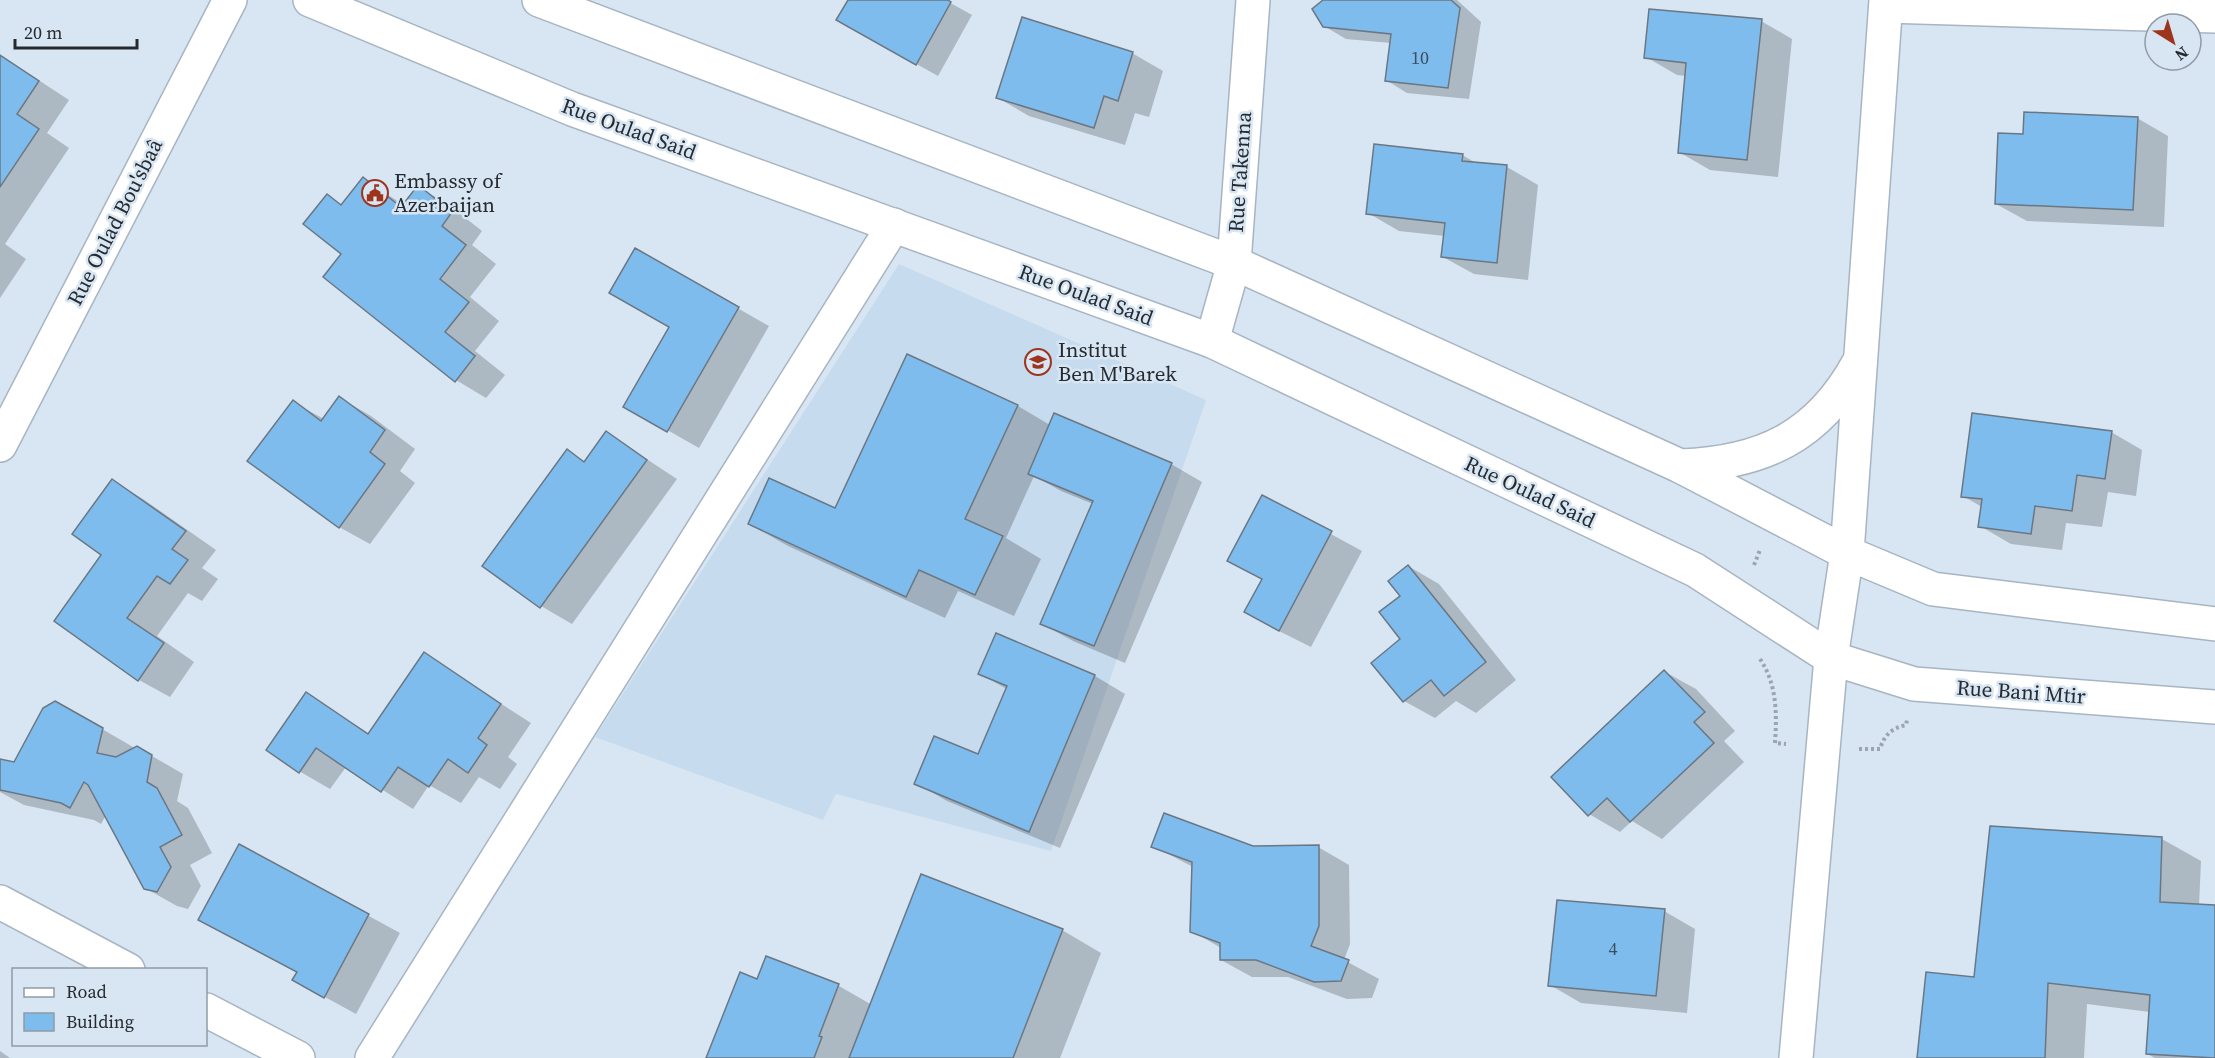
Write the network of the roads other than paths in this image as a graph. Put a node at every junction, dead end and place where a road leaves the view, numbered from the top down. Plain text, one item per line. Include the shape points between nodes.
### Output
1 (230, 0) edge
2 (310, 0) edge
3 (539, 0) edge
4 (1253, 0) edge
5 (1886, 3) edge
6 (2215, 16) edge
7 (894, 225) junction
8 (1234, 262) junction
9 (1212, 341) junction
10 (1861, 360) junction
11 (0, 445) edge
12 (1680, 466) junction
13 (1848, 553) junction
14 (2215, 624) edge
15 (1831, 658) junction
16 (2215, 707) edge
17 (0, 902) edge
18 (126, 968) edge
19 (207, 1011) edge
20 (298, 1058) edge
21 (372, 1058) edge
22 (1796, 1058) edge

1 - 11 street, Rue Oulad Bou'sbaâ
2 - 7 street, Rue Oulad Said via 572,109
3 - 8 street
4 - 8 street, Rue Takenna
5 - 6 street
5 - 10 street
7 - 9 street, Rue Oulad Said
7 - 21 street
8 - 9 street, Rue Takenna
8 - 12 street
9 - 15 street, Rue Oulad Said via 1695,570
10 - 12 street via 1843,392 1818,418 1787,440 1754,456 1717,465
10 - 13 street
12 - 13 street
13 - 14 street via 1933,589
13 - 15 street
15 - 16 street, Rue Bani Mtir via 1914,684
15 - 22 street
17 - 18 street
19 - 20 street

